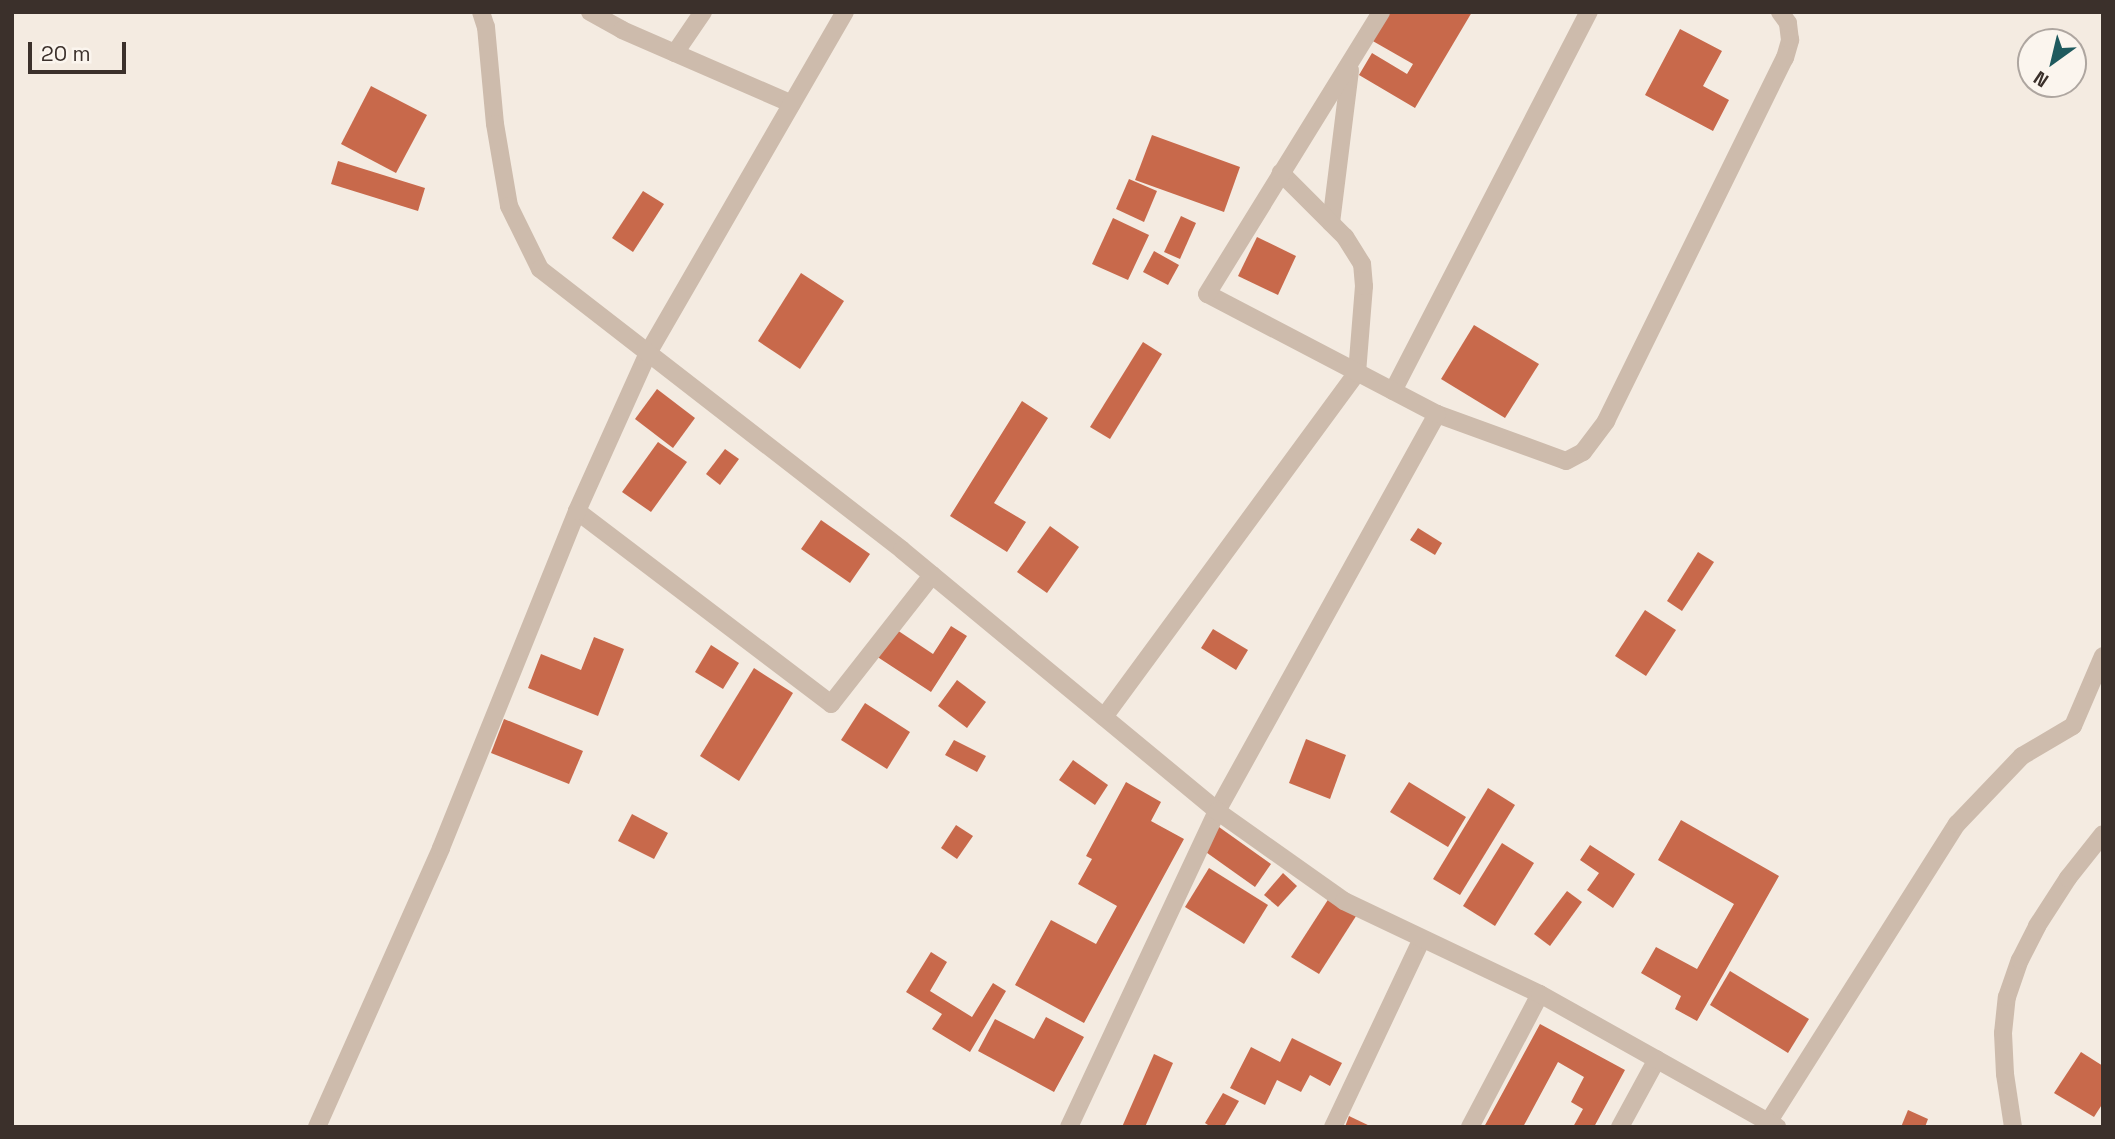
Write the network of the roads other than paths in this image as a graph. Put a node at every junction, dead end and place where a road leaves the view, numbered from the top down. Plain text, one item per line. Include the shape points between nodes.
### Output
1 (481, 12) edge
2 (590, 12) edge
3 (704, 12) edge
4 (845, 12) edge
5 (1381, 12) edge
6 (1589, 12) edge
7 (1780, 12) edge
8 (675, 53) junction
9 (1351, 63) junction
10 (792, 104) junction
11 (1281, 173) junction
12 (1331, 223) junction
13 (648, 353) junction
14 (1356, 373) junction
15 (1392, 391) junction
16 (1437, 414) junction
17 (577, 511) junction
18 (932, 575) junction
19 (2103, 656) edge
20 (1104, 717) junction
21 (1217, 811) junction
22 (2103, 834) edge
23 (1422, 939) junction
24 (1540, 994) junction
25 (1657, 1059) junction
26 (1773, 1124) edge
27 (317, 1127) edge
28 (1069, 1127) edge
29 (1333, 1127) edge
30 (1470, 1127) edge
31 (1620, 1127) edge
32 (2014, 1127) edge

1 - 13 street via 509,206 540,269
2 - 8 street
3 - 8 street
4 - 10 street
5 - 9 street
6 - 15 street
7 - 16 street via 1788,23 1786,58 1606,421 1583,452 1566,461
8 - 10 street
9 - 11 street
9 - 12 street
10 - 13 street
11 - 12 street
11 - 14 street via 1207,294
12 - 14 street via 1362,264
13 - 17 street
13 - 18 street
14 - 15 street
14 - 20 street
15 - 16 street
16 - 21 street
17 - 18 street via 831,704
17 - 27 street via 441,848
18 - 20 street
19 - 26 street via 2073,726 2022,756 1957,824
20 - 21 street
21 - 23 street via 1344,901
21 - 28 street
22 - 32 street via 2037,926 2007,997 2005,1074
23 - 24 street
23 - 29 street
24 - 25 street
24 - 30 street
25 - 26 street
25 - 31 street

